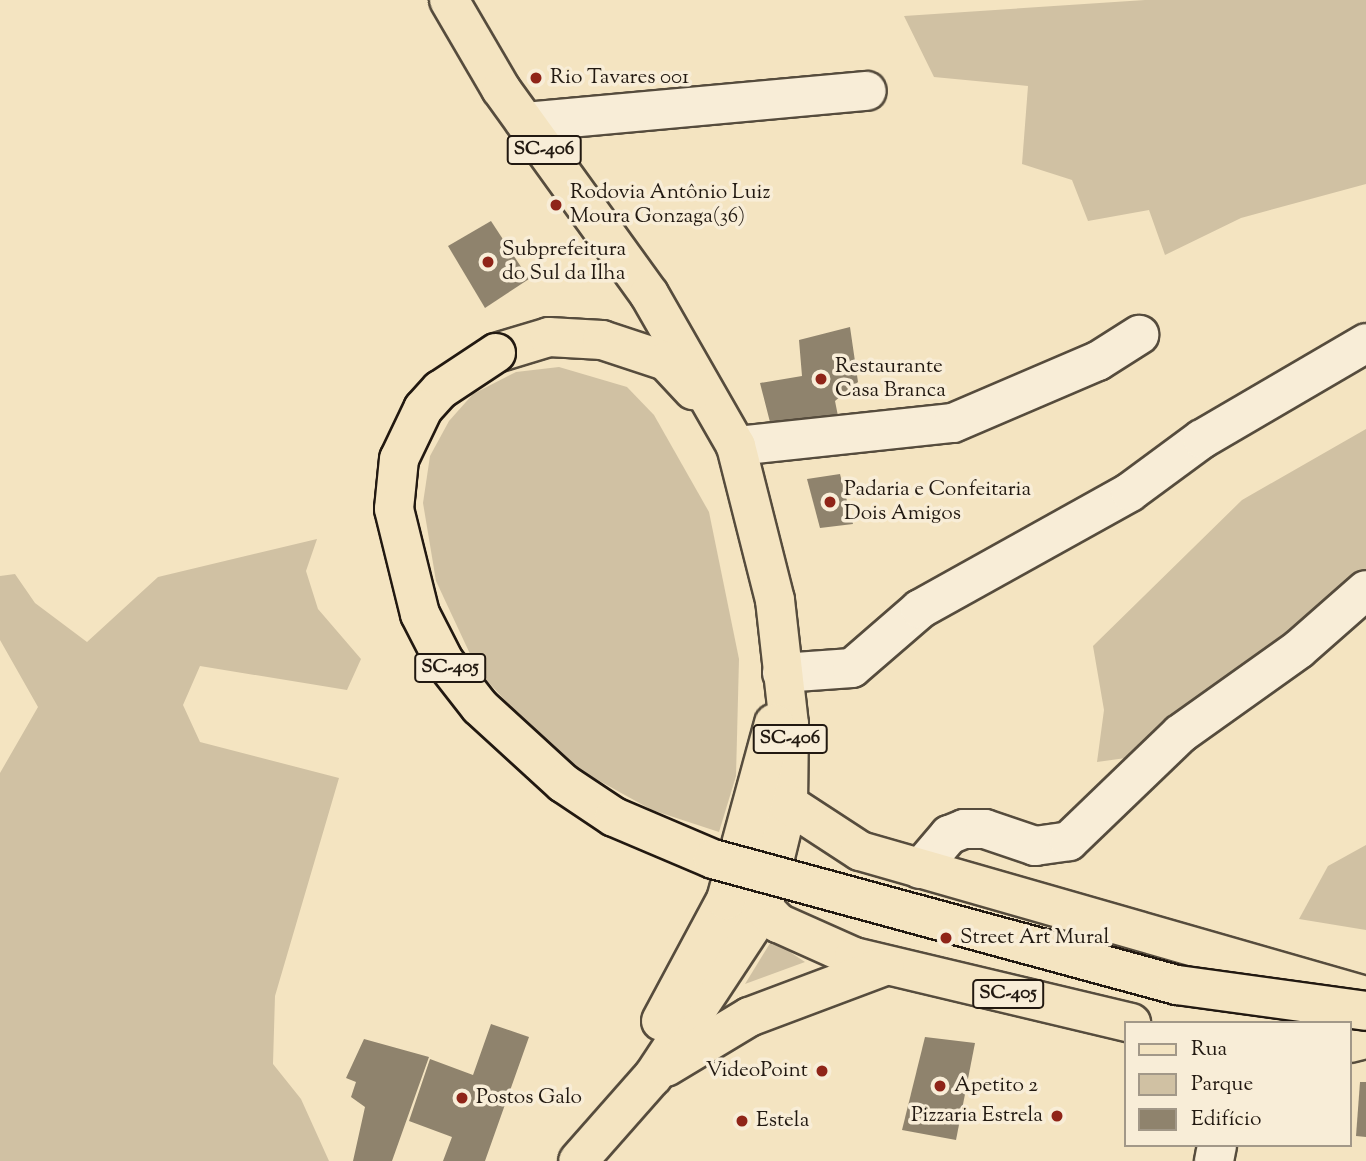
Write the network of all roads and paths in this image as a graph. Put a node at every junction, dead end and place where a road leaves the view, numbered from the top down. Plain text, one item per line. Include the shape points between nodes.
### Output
1 (449, 0) edge
2 (867, 91) dead end
3 (524, 122) junction
4 (1139, 335) dead end
5 (1366, 344) edge
6 (731, 435) junction
7 (1366, 590) edge
8 (782, 673) junction
9 (788, 804) junction
10 (920, 869) junction
11 (734, 872) junction
12 (762, 911) junction
13 (885, 966) junction
14 (1366, 996) edge
15 (1366, 1011) edge
16 (1124, 1021) edge
17 (653, 1076) junction
18 (580, 1158) edge

1 - 3 main road, SC-406
2 - 3 lane
3 - 6 main road, SC-406 via 649,294
4 - 6 lane via 1098,361 953,424
5 - 8 lane via 1202,439 1130,492 920,609 852,668
6 - 8 main road, SC-406 via 775,600
6 - 15 main road, SC-405, bridge via 666,361 637,348 549,337 496,353 440,390 423,409 399,459 394,509 420,614 444,660 489,716 563,783 614,817 713,859 1177,985
7 - 10 lane via 1299,649 1180,734 1069,841 1035,846 985,829 964,830 949,835
8 - 9 main road, SC-406
8 - 11 main road via 758,800
9 - 10 main road via 841,843
9 - 12 main road, SC-406
10 - 14 main road
11 - 12 main road
11 - 18 main road via 673,1001
12 - 13 main road, SC-405 via 806,938
12 - 17 main road
13 - 16 main road, SC-405
13 - 17 main road via 749,1017
17 - 18 main road

